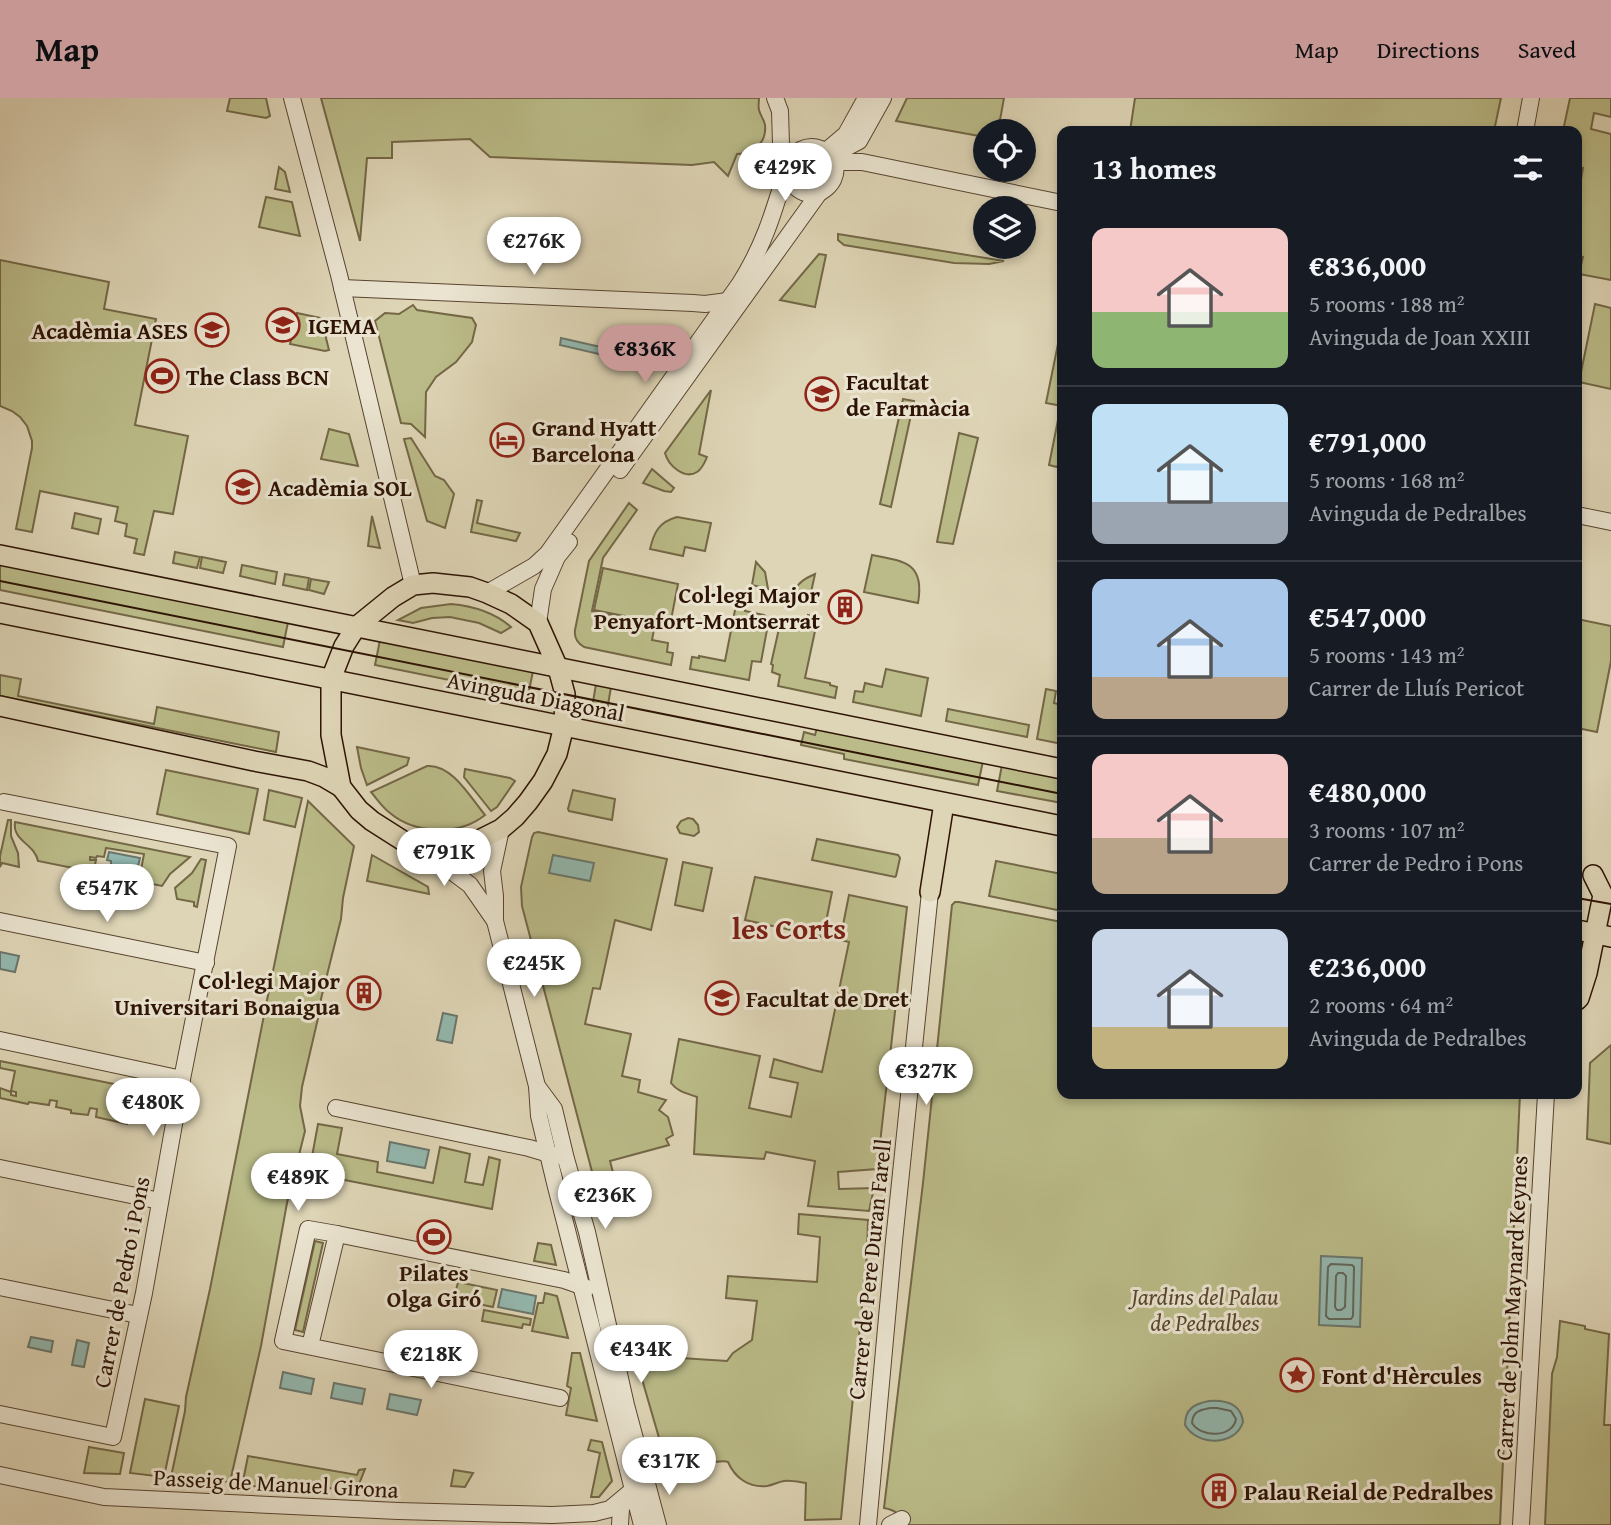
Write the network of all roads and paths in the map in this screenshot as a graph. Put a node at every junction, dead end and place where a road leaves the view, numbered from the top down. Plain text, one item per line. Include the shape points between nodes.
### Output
1 (292, 98) edge
2 (775, 98) edge
3 (866, 98) edge
4 (883, 98) edge
5 (1531, 98) edge
6 (1541, 98) edge
7 (1526, 126) edge
8 (1536, 126) edge
9 (830, 157) junction
10 (788, 164) junction
11 (819, 193) junction
12 (1057, 202) edge
13 (342, 288) junction
14 (728, 301) junction
15 (1582, 516) edge
16 (1611, 522) edge
17 (0, 555) edge
18 (413, 585) junction
19 (487, 593) junction
20 (0, 613) edge
21 (538, 623) junction
22 (356, 627) junction
23 (558, 668) junction
24 (331, 680) junction
25 (0, 706) edge
26 (564, 726) junction
27 (1057, 768) edge
28 (341, 787) junction
29 (4, 802) dead end
30 (944, 803) junction
31 (1057, 826) edge
32 (501, 830) junction
33 (405, 842) junction
34 (1594, 875) edge
35 (930, 892) joint
36 (0, 921) edge
37 (495, 921) junction
38 (1594, 933) edge
39 (206, 963) junction
40 (1582, 989) edge
41 (0, 1040) edge
42 (182, 1079) junction
43 (537, 1086) junction
44 (1546, 1099) edge
45 (336, 1108) dead end
46 (548, 1154) junction
47 (566, 1160) junction
48 (0, 1168) edge
49 (160, 1201) junction
50 (337, 1234) junction
51 (0, 1287) edge
52 (581, 1287) junction
53 (601, 1290) junction
54 (138, 1315) junction
55 (310, 1346) junction
56 (561, 1398) dead end
57 (0, 1414) edge
58 (0, 1475) edge
59 (640, 1484) junction
60 (552, 1515) junction
61 (374, 1518) edge
62 (584, 1525) edge
63 (620, 1525) edge
64 (642, 1525) edge
65 (659, 1525) edge
66 (869, 1525) edge
67 (1521, 1525) edge

1 - 13 street
2 - 10 street via 780,111 780,144
3 - 9 street
4 - 9 street via 859,141
5 - 7 street
6 - 8 street
9 - 10 street via 807,146
9 - 11 street via 835,170 832,181
9 - 12 street
10 - 11 street via 793,186 805,193
10 - 14 street via 758,253
11 - 21 street via 557,557 543,589
13 - 14 street via 705,304
13 - 18 street
14 - 19 street via 548,552 534,566
15 - 16 street
17 - 22 main road
18 - 19 main road via 457,585
18 - 22 main road
19 - 21 main road
20 - 24 main road, Avinguda Diagonal
21 - 23 main road
22 - 23 main road
22 - 24 main road
23 - 26 main road via 565,694
23 - 27 main road
24 - 26 main road, Avinguda Diagonal
24 - 28 main road via 331,735
25 - 28 main road via 308,771
26 - 30 main road, Avinguda Diagonal
26 - 32 main road via 544,781
28 - 33 main road via 359,810
29 - 39 street, Carrer de Pedro i Pons via 228,846
30 - 31 main road, Avinguda Diagonal
30 - 35 main road
32 - 33 main road via 463,848 438,850
32 - 37 street via 492,871
33 - 37 street via 470,885
34 - 38 main road via 1603,895
35 - 66 street, Carrer de Pere Duran Farell
36 - 39 street
37 - 43 street
38 - 40 main road
39 - 42 street, Carrer de Pedro i Pons
41 - 42 street
42 - 49 street, Carrer de Pedro i Pons
43 - 46 street
43 - 47 street via 554,1109
44 - 67 street, Carrer de John Maynard Keynes
45 - 46 street
46 - 47 street
46 - 52 street
47 - 53 street
48 - 49 street
49 - 54 street, Carrer de Pedro i Pons
50 - 52 street
50 - 55 street
50 - 55 street via 308,1229 283,1341
51 - 54 street
52 - 53 street
52 - 59 street
53 - 59 street
54 - 57 street, Carrer de Pedro i Pons via 113,1437
55 - 56 street
58 - 61 street, Passeig de Manuel Girona via 104,1497
59 - 60 street via 610,1509
59 - 63 street via 621,1508
59 - 64 street
59 - 65 street
60 - 61 street, Passeig de Manuel Girona
60 - 62 street

